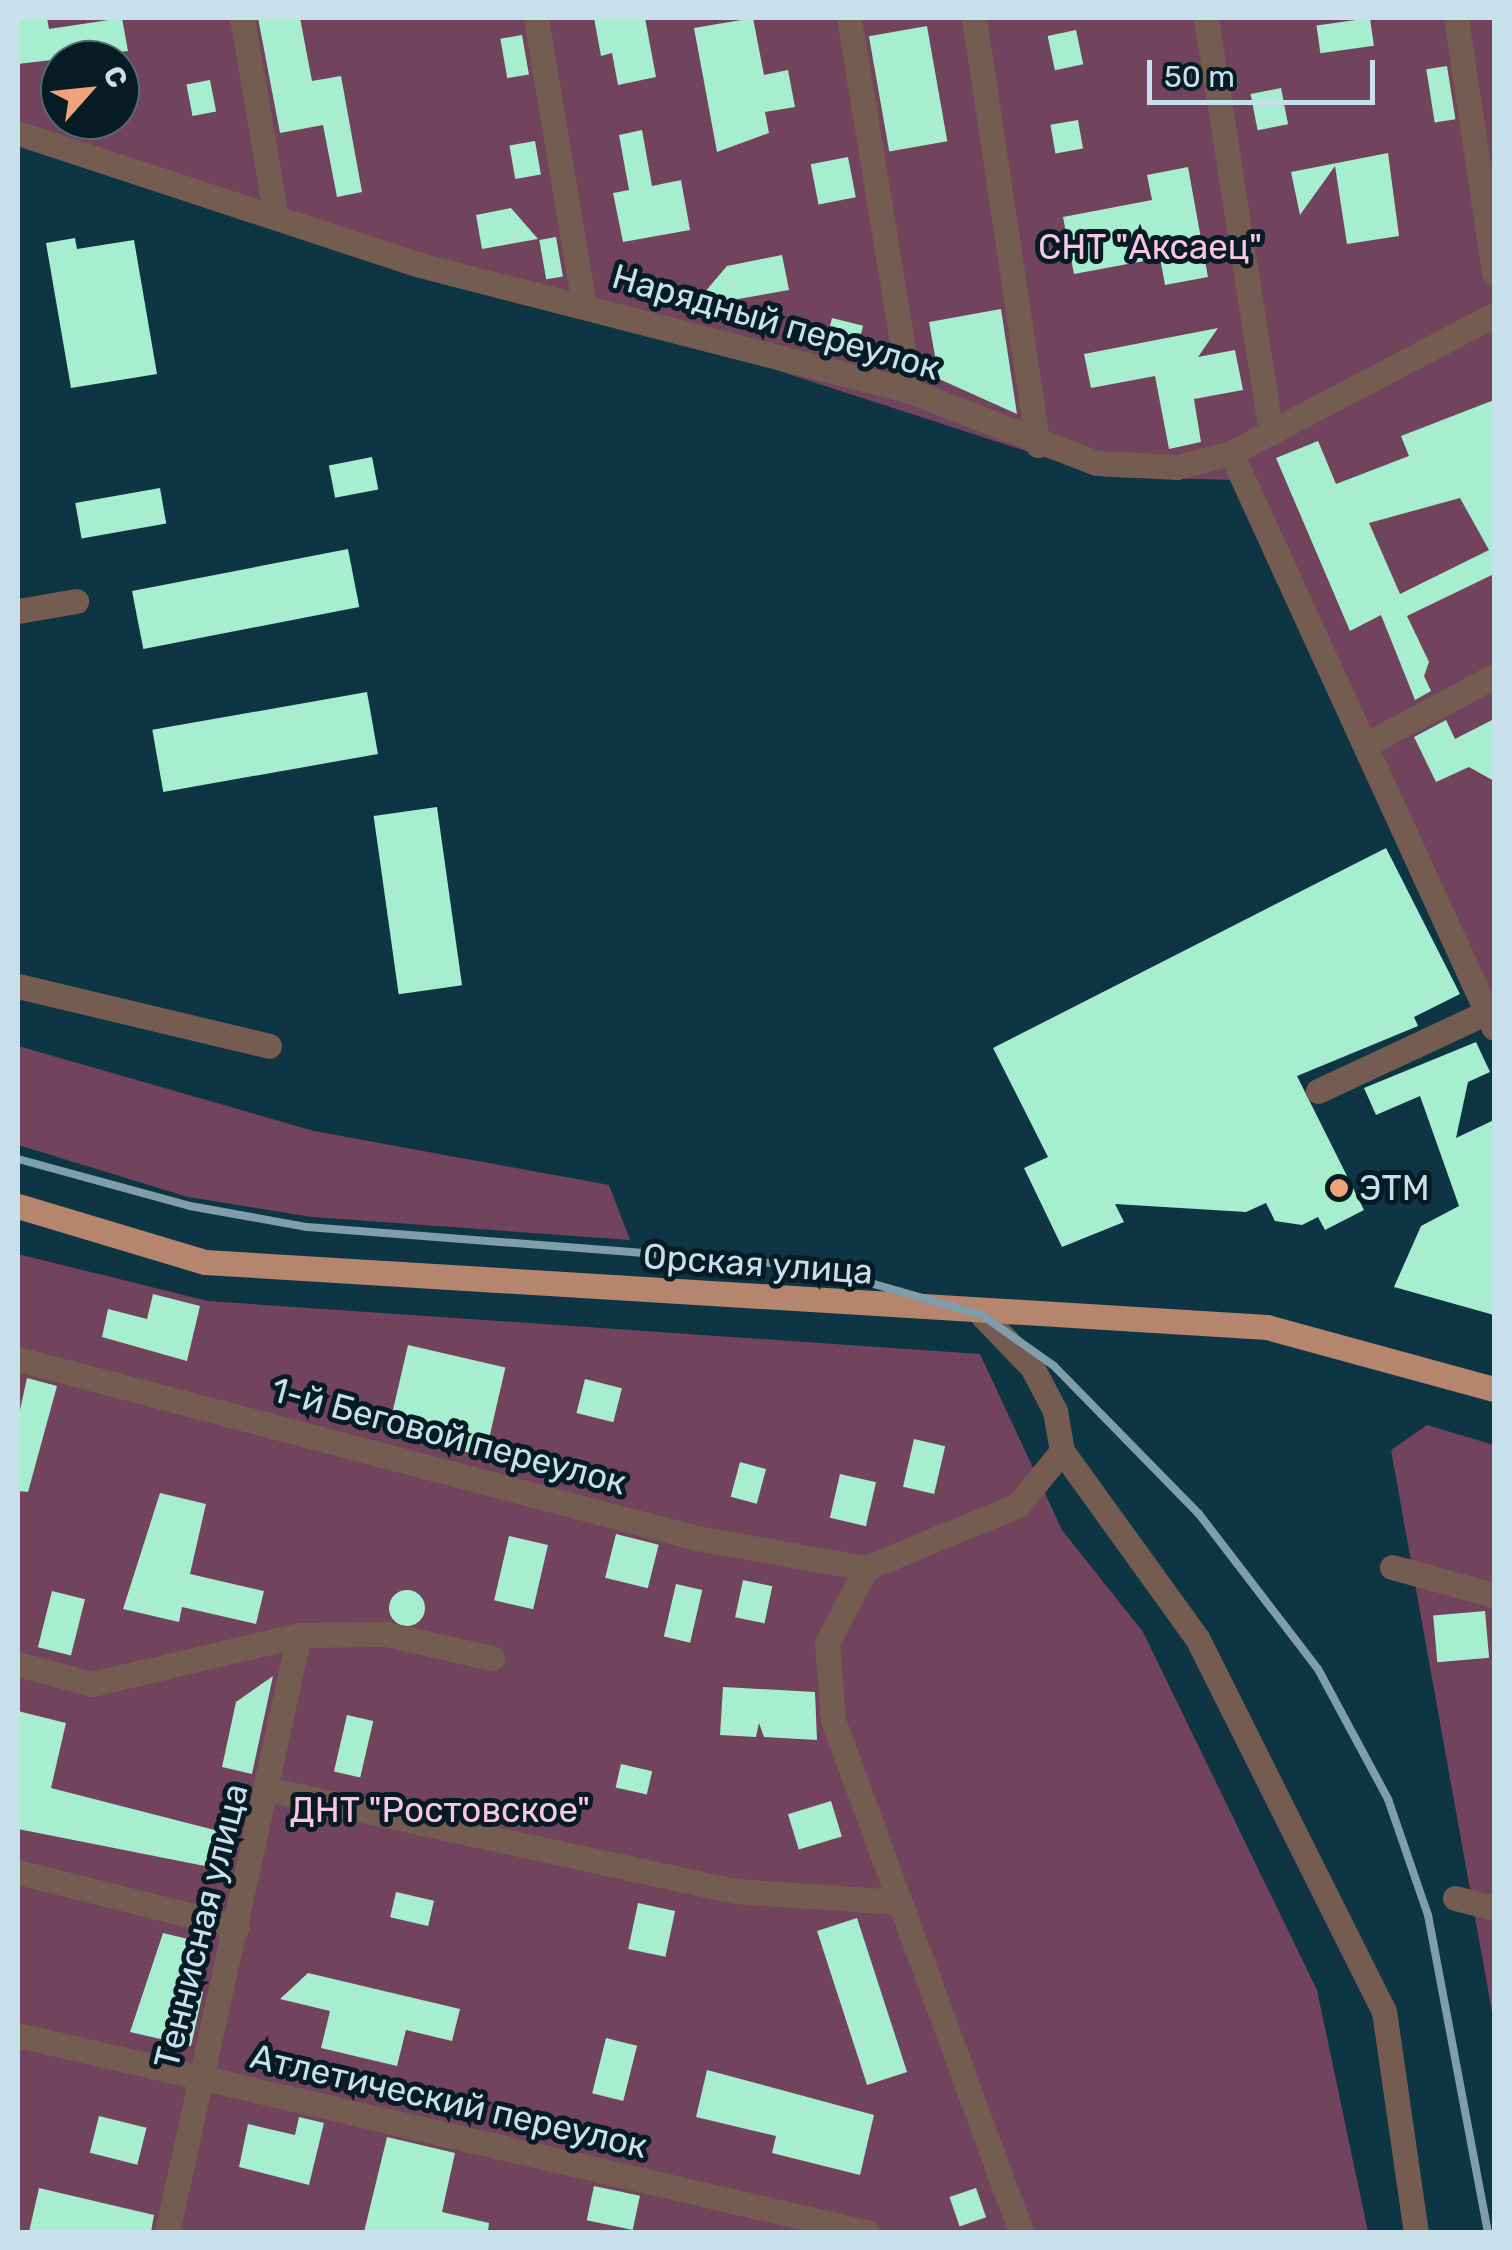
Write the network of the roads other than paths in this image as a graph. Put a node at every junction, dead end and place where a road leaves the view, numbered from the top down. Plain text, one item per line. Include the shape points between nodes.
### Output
1 (242, 18) edge
2 (536, 18) edge
3 (848, 18) edge
4 (974, 18) edge
5 (1206, 18) edge
6 (1456, 18) edge
7 (18, 134) edge
8 (275, 212) junction
9 (1494, 273) edge
10 (584, 304) junction
11 (1494, 315) edge
12 (910, 391) junction
13 (1271, 433) junction
14 (1038, 445) junction
15 (1230, 453) junction
16 (76, 601) dead end
17 (18, 610) edge
18 (1494, 676) edge
19 (1366, 745) junction
20 (18, 986) edge
21 (1492, 1017) edge
22 (269, 1046) dead end
23 (1318, 1091) dead end
24 (18, 1206) edge
25 (982, 1315) junction
26 (18, 1358) edge
27 (1494, 1388) edge
28 (1062, 1451) junction
29 (1392, 1566) dead end
30 (866, 1568) junction
31 (1494, 1595) edge
32 (299, 1635) junction
33 (492, 1658) dead end
34 (18, 1664) edge
35 (271, 1790) junction
36 (18, 1872) edge
37 (1455, 1898) dead end
38 (900, 1902) junction
39 (1494, 1908) edge
40 (236, 1927) junction
41 (18, 2035) edge
42 (200, 2080) junction
43 (168, 2232) edge
44 (866, 2232) edge
45 (1021, 2232) edge
46 (1416, 2232) edge

1 - 8 street
2 - 10 street
3 - 12 street
4 - 14 street
5 - 13 street
6 - 9 street
7 - 8 street, Нарядный переулок
8 - 10 street, Нарядный переулок via 416,264
10 - 12 street, Нарядный переулок
11 - 13 street, Нарядный переулок
12 - 14 street, Нарядный переулок
13 - 15 street, Нарядный переулок
14 - 15 street, Нарядный переулок via 1097,464 1177,466
15 - 19 street
16 - 17 street
18 - 19 street
19 - 21 street
20 - 22 street
21 - 23 street
24 - 25 main road, Орская улица via 205,1262
25 - 27 main road, Орская улица via 1266,1328
25 - 28 street via 1032,1367 1055,1411
26 - 30 street, 1-й Беговой переулок via 697,1538
28 - 30 street via 1018,1505
28 - 46 street via 1197,1638 1384,2011
29 - 31 street
30 - 38 street via 827,1644 833,1720
32 - 33 street via 386,1634
32 - 34 street via 92,1684
32 - 35 street, Теннисная улица
35 - 38 street via 736,1891
35 - 40 street, Теннисная улица
36 - 40 street
37 - 39 street
38 - 45 street
40 - 42 street, Теннисная улица
41 - 42 street, Атлетический переулок
42 - 43 street, Теннисная улица
42 - 44 street, Атлетический переулок

